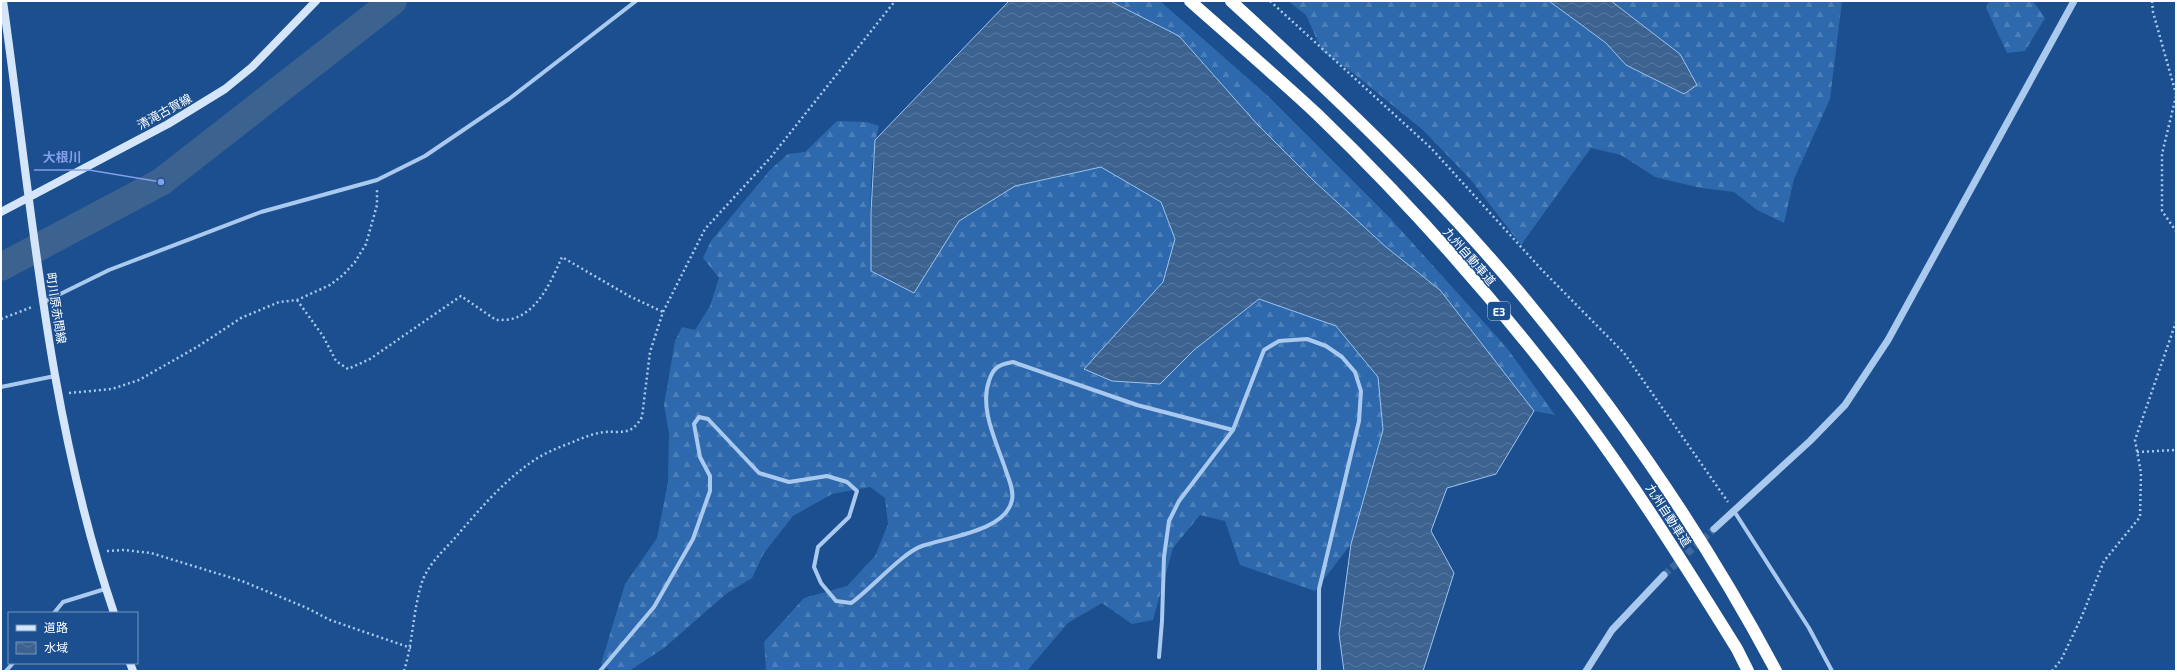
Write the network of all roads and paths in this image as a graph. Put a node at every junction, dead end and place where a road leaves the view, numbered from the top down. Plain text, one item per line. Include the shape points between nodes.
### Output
1 (3, 1) edge
2 (316, 1) edge
3 (636, 1) edge
4 (896, 1) edge
5 (1190, 1) edge
6 (1231, 1) edge
7 (1270, 1) edge
8 (2074, 1) edge
9 (2152, 1) edge
10 (2176, 95) edge
11 (377, 180) junction
12 (29, 197) junction
13 (1, 212) edge
14 (2176, 231) edge
15 (43, 298) junction
16 (297, 300) junction
17 (663, 312) junction
18 (1, 319) edge
19 (2176, 322) edge
20 (55, 376) junction
21 (1, 387) edge
22 (58, 393) junction
23 (1232, 430) junction
24 (2176, 450) edge
25 (2137, 452) junction
26 (1734, 511) junction
27 (1714, 529) tunnel mouth
28 (95, 552) junction
29 (1664, 575) tunnel mouth
30 (105, 589) junction
31 (55, 612) edge
32 (114, 612) edge
33 (411, 648) junction
34 (1159, 656) dead end
35 (404, 671) edge
36 (600, 671) edge
37 (1319, 671) edge
38 (1586, 671) edge
39 (1748, 671) edge
40 (1776, 671) edge
41 (1832, 671) edge
42 (2052, 671) edge

1 - 12 main road, 町川原赤間線
2 - 12 main road, 清滝古賀線 via 252,68 225,89 168,124
3 - 11 street via 508,99 425,156
4 - 17 path via 771,158 705,229
5 - 39 highway, 九州自動車道 / E3 via 1334,132 1448,251 1514,328 1596,433 1644,502
6 - 40 highway, 九州自動車道 / E3 via 1400,161 1525,299 1612,411 1666,487
7 - 26 path via 1431,148 1542,270 1624,353
8 - 26 street via 1884,346 1845,405
9 - 10 path
10 - 14 path via 2162,154 2162,210
11 - 15 street via 261,212
11 - 16 path via 377,205 372,227 366,244 355,262 330,285
12 - 13 main road, 清滝古賀線
12 - 15 main road, 町川原赤間線
15 - 18 path
15 - 20 main road, 町川原赤間線
16 - 17 path via 323,336 336,361 348,368 370,359 462,296 496,320 515,318 531,308 544,293 562,257 629,296
16 - 22 path via 279,302 241,318 166,366 125,386
17 - 33 path via 650,352 642,417 638,425 630,431 602,432 537,459 511,478 481,507 430,567 422,582
19 - 25 path via 2135,440
20 - 21 street
20 - 22 main road, 町川原赤間線
22 - 28 main road, 町川原赤間線
23 - 34 street via 1179,501 1169,521 1164,557
23 - 36 street via 1137,405 1013,362 1001,364 992,371 985,394 989,417 1012,487 1012,500 1005,515 992,525 920,547 851,603 836,601 821,583 814,566 818,546 849,517 857,491 847,482 827,476 789,482 759,473 708,418 699,417 694,424 700,457 710,476 710,491 693,539 654,607
23 - 37 street via 1264,350 1279,341 1307,339 1326,346 1342,357 1355,372 1362,391 1359,421 1319,589
24 - 25 path
25 - 42 path via 2141,473 2140,517 2104,561 2082,616 2061,660
26 - 27 street
26 - 41 street via 1809,628
28 - 30 main road, 町川原赤間線
28 - 33 path via 124,550 151,553 242,580 330,620
29 - 38 street via 1612,630
30 - 31 street via 63,602
30 - 32 main road, 町川原赤間線
33 - 35 path

